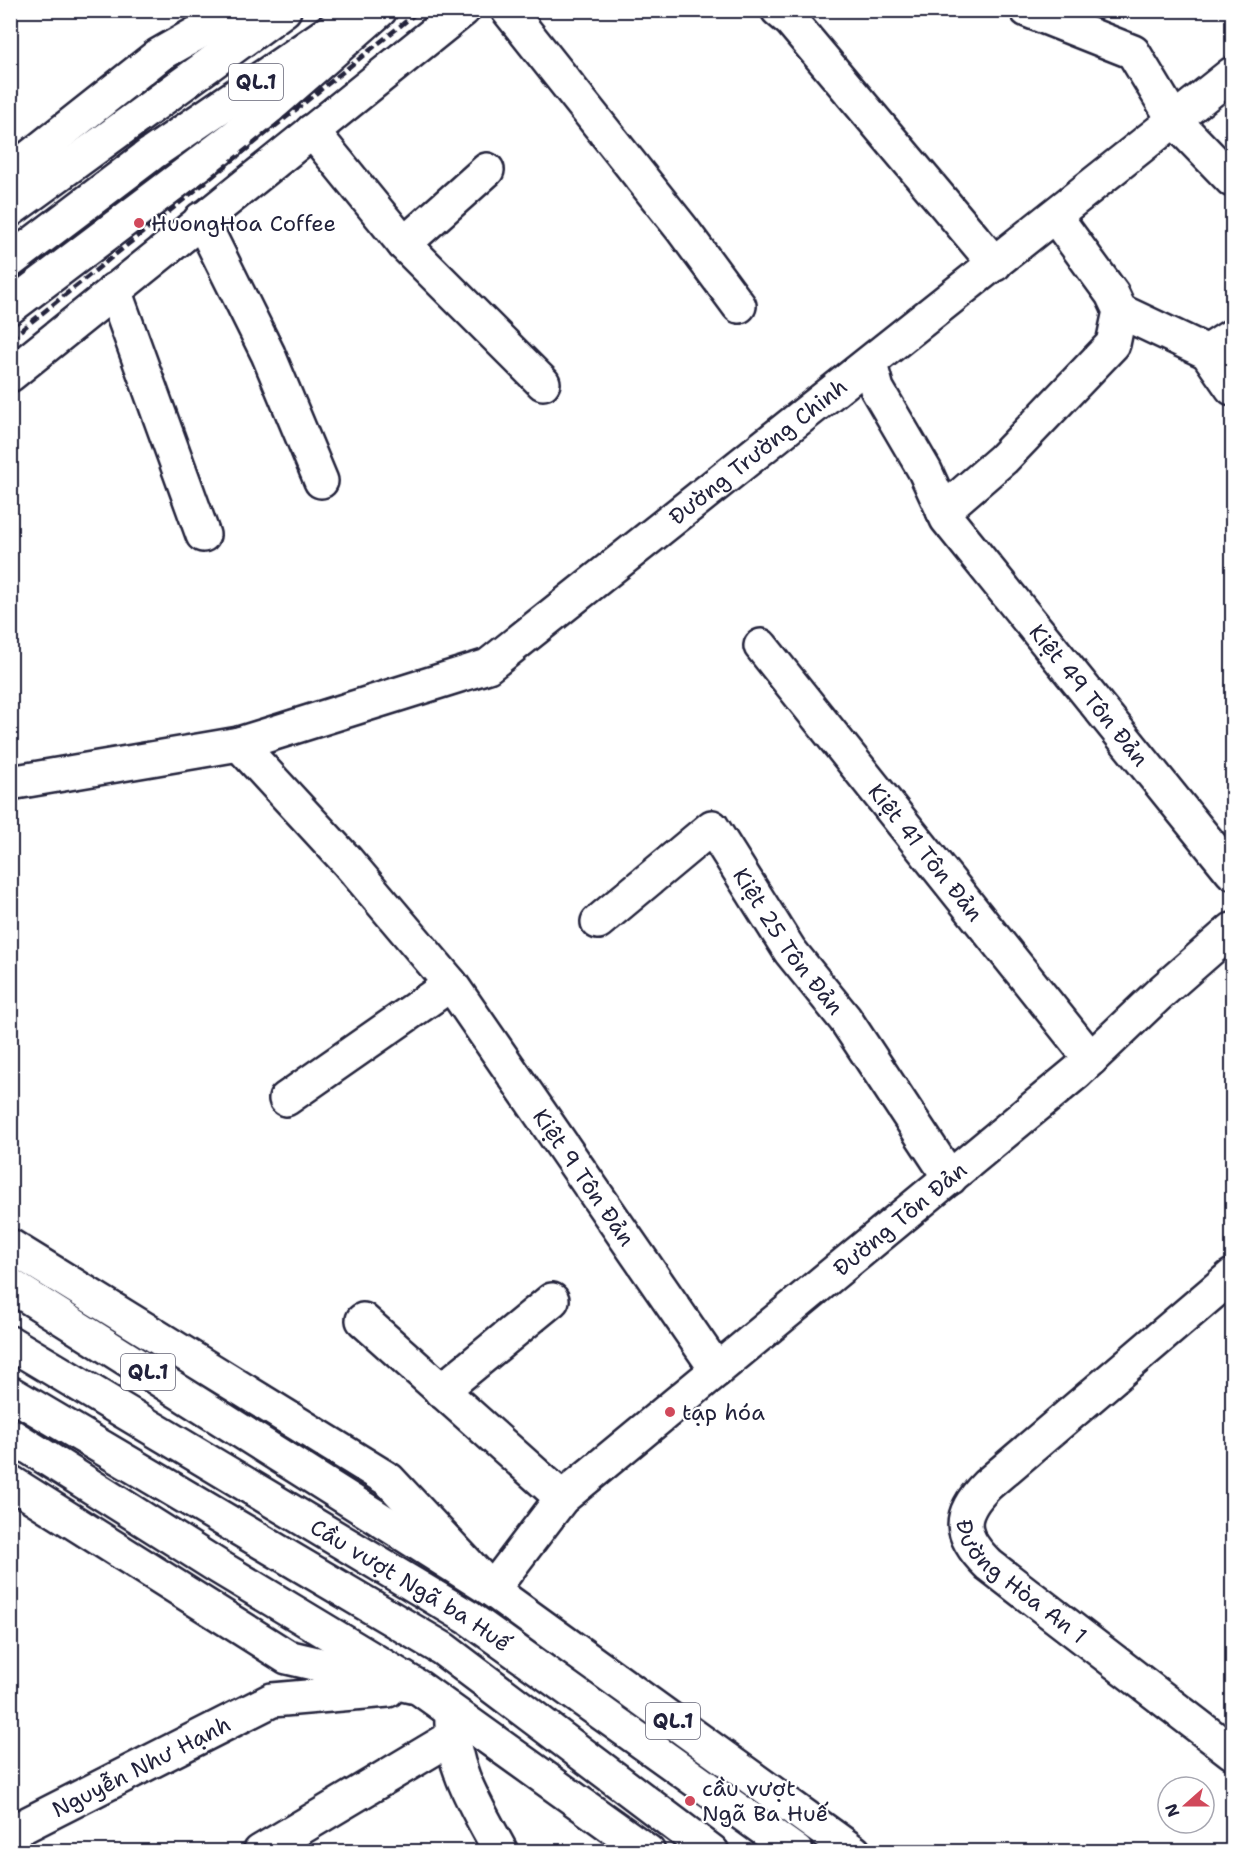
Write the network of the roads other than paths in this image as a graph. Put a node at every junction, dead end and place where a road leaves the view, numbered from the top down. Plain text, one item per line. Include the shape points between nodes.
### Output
1 (238, 10) edge
2 (284, 10) edge
3 (361, 10) edge
4 (380, 10) edge
5 (463, 10) edge
6 (508, 10) edge
7 (778, 10) edge
8 (1027, 10) edge
9 (1233, 74) edge
10 (1174, 120) junction
11 (312, 130) junction
12 (487, 170) dead end
13 (10, 173) edge
14 (1232, 177) edge
15 (10, 210) edge
16 (1055, 216) junction
17 (201, 219) junction
18 (404, 244) junction
19 (10, 261) edge
20 (995, 264) junction
21 (114, 290) junction
22 (739, 306) dead end
23 (10, 307) edge
24 (1120, 311) junction
25 (1220, 344) edge
26 (870, 364) junction
27 (10, 375) edge
28 (543, 383) dead end
29 (1233, 388) edge
30 (321, 481) dead end
31 (945, 515) junction
32 (202, 535) dead end
33 (760, 646) dead end
34 (239, 744) junction
35 (10, 783) edge
36 (1233, 872) edge
37 (598, 922) dead end
38 (1233, 930) edge
39 (451, 984) junction
40 (1091, 1059) junction
41 (286, 1099) dead end
42 (950, 1178) junction
43 (10, 1246) edge
44 (1233, 1276) edge
45 (10, 1285) edge
46 (552, 1300) dead end
47 (363, 1320) dead end
48 (10, 1342) edge
49 (717, 1370) junction
50 (441, 1391) junction
51 (10, 1393) edge
52 (10, 1435) edge
53 (10, 1482) edge
54 (562, 1498) junction
55 (492, 1590) junction
56 (418, 1687) junction
57 (452, 1725) junction
58 (1233, 1752) edge
59 (10, 1833) edge
60 (260, 1851) edge
61 (501, 1851) edge
62 (648, 1851) edge
63 (712, 1851) edge
64 (796, 1851) edge
65 (854, 1851) edge

1 - 13 main road via 159,55
2 - 15 main road, QL.1
3 - 19 main road, QL.1 via 152,154
4 - 23 main road via 237,136
5 - 11 main road
6 - 22 main road
7 - 20 main road
8 - 10 main road via 1133,52
9 - 10 main road, Đường Trường Chinh
10 - 14 main road
10 - 16 main road, Đường Trường Chinh
11 - 17 main road
11 - 18 main road
12 - 18 main road
16 - 20 main road, Đường Trường Chinh
16 - 24 main road
17 - 21 main road
17 - 30 main road via 268,354
18 - 28 main road
20 - 26 main road, Đường Trường Chinh
21 - 27 main road
21 - 32 main road
24 - 25 main road
24 - 31 main road via 1113,344
25 - 29 main road
26 - 31 main road, Kiệt 49 Tôn Đản via 877,389 925,471
26 - 34 main road, Đường Trường Chinh via 488,666
31 - 36 main road, Kiệt 49 Tôn Đản
33 - 40 main road, Kiệt 41 Tôn Đản
34 - 35 main road, Đường Trường Chinh
34 - 39 main road, Kiệt 9 Tôn Đản via 347,861
37 - 42 main road, Kiệt 25 Tôn Đản via 712,827 790,951 845,1019
38 - 40 main road, Đường Tôn Đản
39 - 41 main road
39 - 49 main road, Kiệt 9 Tôn Đản
40 - 42 main road, Đường Tôn Đản
42 - 49 main road, Đường Tôn Đản
43 - 55 main road via 389,1480
44 - 58 main road, Đường Hòa An 1 via 987,1485 966,1510 964,1521 974,1550 989,1565
45 - 55 main road, Cầu vượt Ngã ba Huế / QL.1
46 - 50 main road
47 - 50 main road
48 - 64 main road, Cầu vượt Ngã ba Huế via 469,1618
49 - 54 main road, Đường Tôn Đản
50 - 54 main road
51 - 63 main road, Cầu vượt Ngã ba Huế via 443,1648
52 - 56 main road
53 - 56 main road via 287,1657
54 - 55 main road, Đường Tôn Đản
55 - 65 main road, QL.1
56 - 57 main road
56 - 59 main road, Nguyễn Như Hạnh via 272,1701
57 - 60 main road
57 - 61 main road via 462,1777
57 - 62 main road

